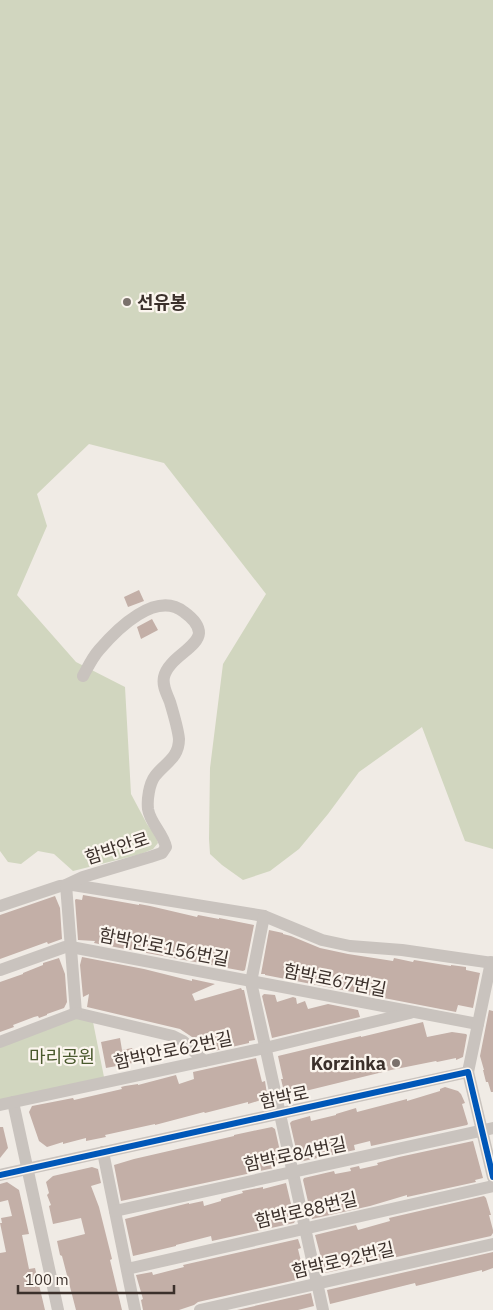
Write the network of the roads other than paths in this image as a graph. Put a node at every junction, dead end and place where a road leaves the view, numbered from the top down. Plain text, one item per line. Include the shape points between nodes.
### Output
1 (83, 676) dead end
2 (66, 885) junction
3 (0, 906) edge
4 (264, 916) junction
5 (70, 947) junction
6 (492, 962) edge
7 (0, 970) edge
8 (251, 982) junction
9 (414, 1012) junction
10 (76, 1014) junction
11 (478, 1024) junction
12 (0, 1042) edge
13 (265, 1048) junction
14 (204, 1061) junction
15 (468, 1072) junction
16 (13, 1102) junction
17 (0, 1105) edge
18 (279, 1113) junction
19 (487, 1129) edge
20 (103, 1152) junction
21 (28, 1168) junction
22 (292, 1172) junction
23 (0, 1174) edge
24 (493, 1177) edge
25 (493, 1186) edge
26 (115, 1210) junction
27 (304, 1228) junction
28 (493, 1244) edge
29 (127, 1269) junction
30 (317, 1284) junction
31 (58, 1310) edge
32 (135, 1310) edge
33 (200, 1310) edge
34 (323, 1310) edge

1 - 2 street, 함박안로 via 99,650 141,613 157,606 172,605 195,621 199,632 197,641 169,666 164,677 164,689 179,737 178,750 154,778 149,793 148,810 166,847 162,853
2 - 3 street, 함박안로
2 - 4 street, 함박안로
2 - 5 street
4 - 6 street, 함박안로 via 322,940 350,946
4 - 8 street
5 - 7 street
5 - 8 street, 함박안로156번길
5 - 10 street
6 - 11 street
8 - 9 street, 함박로67번길
8 - 13 street
9 - 11 street, 함박로67번길
9 - 13 street, 함박로67번길
10 - 12 street
10 - 14 street via 173,1036
11 - 15 street
13 - 14 street, 함박안로62번길
13 - 18 street
14 - 16 street, 함박안로62번길
15 - 18 street, 함박로
15 - 19 street
16 - 17 street, 함박안로62번길
16 - 21 street
18 - 20 street, 함박로
18 - 22 street
19 - 22 street, 함박로84번길
19 - 24 street
20 - 21 street, 함박로
20 - 26 street
21 - 23 street, 함박로
21 - 31 street
22 - 26 street, 함박로84번길
22 - 27 street
25 - 27 street, 함박로88번길
26 - 29 street
27 - 29 street, 함박로88번길
27 - 30 street
28 - 30 street, 함박로92번길
29 - 32 street
30 - 33 street, 함박로92번길
30 - 34 street

